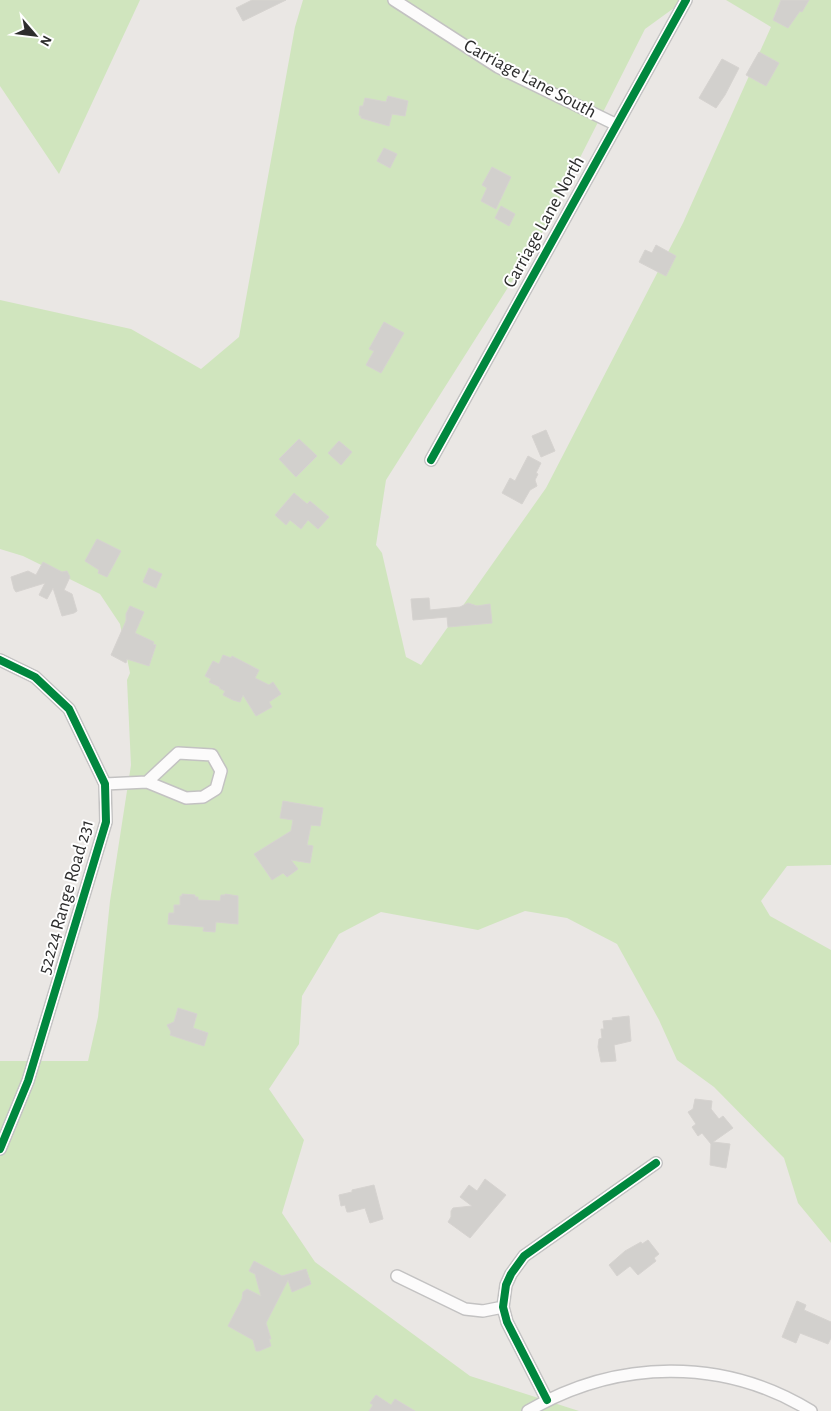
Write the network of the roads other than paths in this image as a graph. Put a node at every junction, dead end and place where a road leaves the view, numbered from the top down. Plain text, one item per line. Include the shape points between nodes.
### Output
1 (394, 0) edge
2 (686, 0) edge
3 (616, 125) junction
4 (431, 460) dead end
5 (0, 660) edge
6 (147, 782) junction
7 (105, 784) junction
8 (0, 1149) edge
9 (656, 1163) dead end
10 (397, 1276) dead end
11 (503, 1307) junction
12 (547, 1400) junction
13 (528, 1411) edge
14 (812, 1411) edge

1 - 3 street, Carriage Lane South via 498,67
2 - 3 street, Carriage Lane North
3 - 4 street, Carriage Lane North
5 - 7 street, 52224 Range Road 231 via 34,677 69,709
6 - 6 street via 186,798 203,797 216,789 221,771 212,755 178,753
6 - 7 street
7 - 8 street, 52224 Range Road 231 via 106,822 28,1081
9 - 11 street via 524,1256 506,1285
10 - 11 street via 465,1309 482,1311
11 - 12 street via 507,1322
12 - 13 street
12 - 14 street via 570,1389 625,1374 685,1371 744,1381

